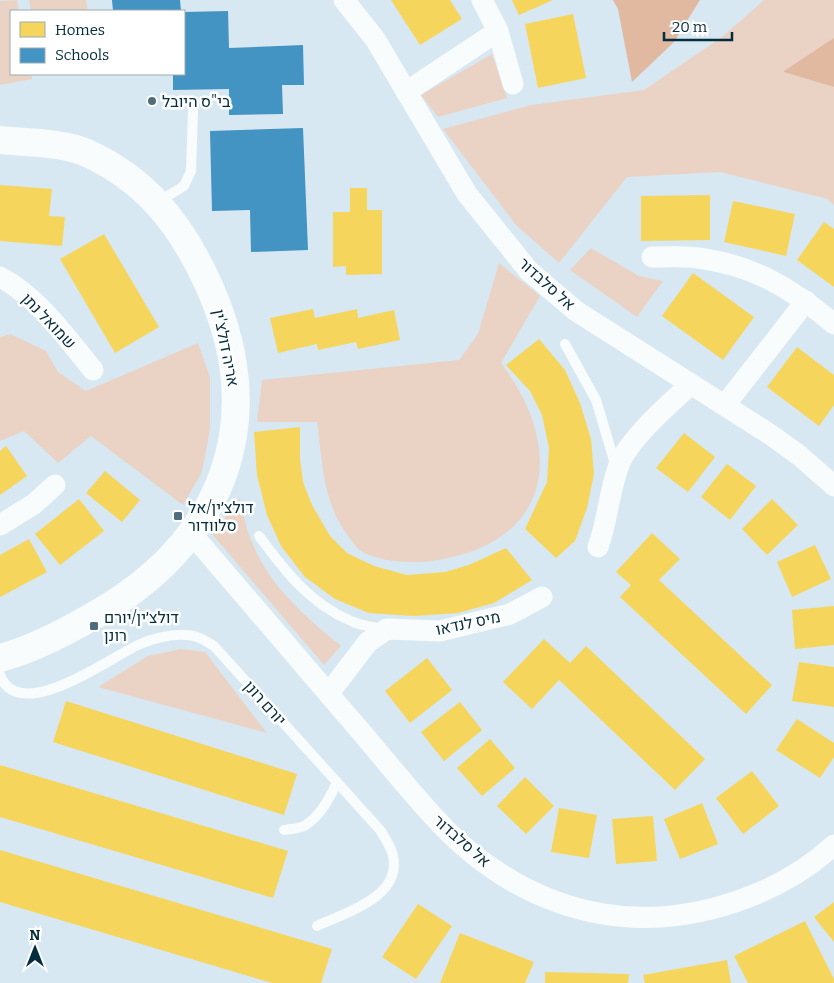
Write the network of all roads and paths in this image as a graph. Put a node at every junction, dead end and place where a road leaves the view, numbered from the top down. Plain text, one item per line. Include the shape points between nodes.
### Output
1 (344, 0) edge
2 (482, 0) edge
3 (498, 32) junction
4 (513, 84) dead end
5 (406, 92) junction
6 (193, 112) dead end
7 (0, 140) edge
8 (157, 202) junction
9 (652, 258) dead end
10 (0, 278) edge
11 (806, 301) junction
12 (834, 324) edge
13 (565, 344) dead end
14 (93, 370) dead end
15 (690, 385) junction
16 (725, 405) junction
17 (617, 472) junction
18 (55, 485) dead end
19 (834, 486) edge
20 (0, 525) edge
21 (191, 533) junction
22 (259, 536) dead end
23 (598, 547) dead end
24 (542, 597) dead end
25 (387, 630) junction
26 (0, 658) edge
27 (0, 675) edge
28 (328, 693) junction
29 (337, 782) junction
30 (284, 830) dead end
31 (834, 845) edge
32 (317, 926) dead end

1 - 5 street, אל סלבדור via 375,39
2 - 3 street
3 - 4 street
3 - 5 street
5 - 15 street, אל סלבדור via 466,194 529,271 576,311
6 - 8 lane via 191,171 184,186
7 - 8 street, אריה דולצ'ין via 60,146 86,153 124,173
8 - 21 street, אריה דולצ'ין via 186,239 216,299 230,351 236,402 231,453 221,485 209,509
9 - 11 street via 696,258 733,265 770,278
10 - 14 street, שמואל נתן via 12,284 50,318
11 - 12 street
11 - 16 street
13 - 17 lane via 596,400
15 - 16 street, אל סלבדור
15 - 17 street via 633,442
16 - 19 street, אל סלבדור via 800,456
17 - 23 street
18 - 20 street via 34,504
21 - 26 street, אריה דולצ'ין via 150,578 114,605 64,633
21 - 28 street, אל סלבדור
22 - 25 lane via 290,578 314,600 352,622
24 - 25 street, מיס לנדאו via 510,614 440,631
25 - 28 street via 368,642
27 - 29 lane, יורם רונן via 3,683 13,690 29,693 46,691 70,683 138,645 188,634 202,638 214,646
28 - 31 street, אל סלבדור via 434,817 461,843 491,867 546,900 579,910 606,915 669,917 716,908 764,893
29 - 30 lane via 328,802 316,816 303,826
29 - 32 lane, יורם רונן via 381,831 393,856 393,871 385,890 362,906

